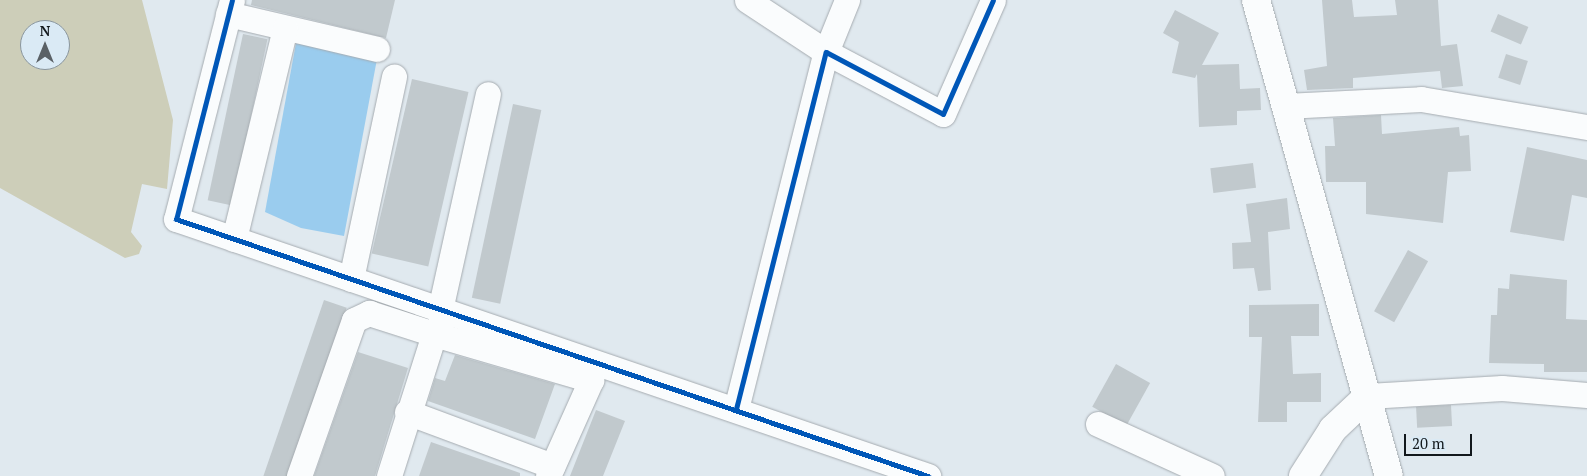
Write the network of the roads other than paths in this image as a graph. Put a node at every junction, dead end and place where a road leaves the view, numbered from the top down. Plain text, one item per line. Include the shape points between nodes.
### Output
1 (748, 0) edge
2 (847, 0) edge
3 (993, 0) edge
4 (1256, 0) edge
5 (230, 7) edge
6 (285, 28) junction
7 (377, 49) dead end
8 (826, 52) junction
9 (394, 77) dead end
10 (488, 94) dead end
11 (1285, 106) junction
12 (1587, 127) edge
13 (234, 239) junction
14 (351, 279) junction
15 (375, 288) junction
16 (443, 311) junction
17 (369, 313) junction
18 (434, 334) junction
19 (599, 372) junction
20 (1587, 394) edge
21 (1368, 396) junction
22 (736, 409) junction
23 (407, 412) junction
24 (1098, 424) dead end
25 (550, 471) edge
26 (298, 476) edge
27 (388, 476) edge
28 (928, 476) edge
29 (1212, 476) edge
30 (1303, 476) edge
31 (1389, 476) edge

1 - 8 street
2 - 8 street
3 - 8 street via 943,114
4 - 11 main road
5 - 6 street
5 - 13 street via 176,219
6 - 7 street
6 - 13 street
8 - 22 street
9 - 14 street
10 - 16 street
11 - 12 street via 1421,99
11 - 21 main road
13 - 14 street
14 - 15 street
15 - 16 street
15 - 17 street
16 - 18 street
16 - 19 street
17 - 18 street
17 - 26 street via 354,320
18 - 19 street
18 - 23 street
19 - 22 street
19 - 25 street
20 - 21 street via 1502,388
21 - 30 main road via 1333,429
21 - 31 main road
22 - 28 street
23 - 25 street
23 - 27 street
24 - 29 street

